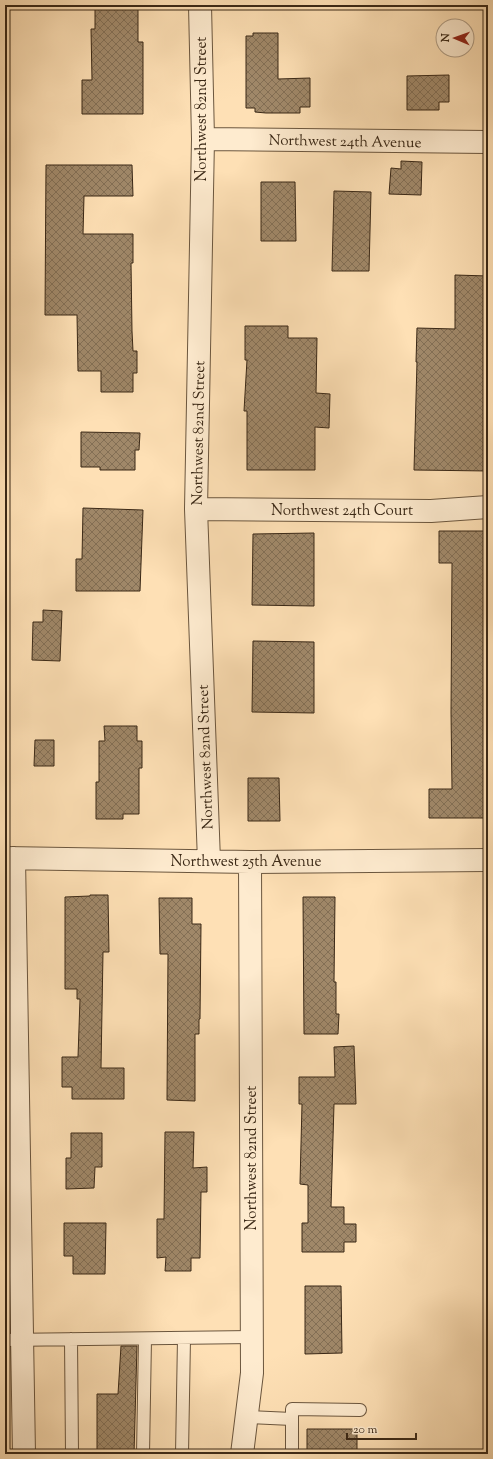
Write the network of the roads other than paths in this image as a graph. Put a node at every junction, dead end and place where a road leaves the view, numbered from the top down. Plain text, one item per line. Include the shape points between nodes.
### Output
1 (200, 5) edge
2 (203, 139) junction
3 (488, 142) edge
4 (488, 507) edge
5 (196, 510) junction
6 (10, 858) edge
7 (488, 860) edge
8 (209, 861) junction
9 (250, 862) junction
10 (252, 1337) junction
11 (184, 1338) junction
12 (145, 1339) junction
13 (13, 1340) edge
14 (71, 1340) junction
15 (360, 1410) dead end
16 (247, 1417) junction
17 (292, 1419) junction
18 (24, 1454) edge
19 (72, 1454) edge
20 (143, 1454) edge
21 (182, 1454) edge
22 (242, 1454) edge
23 (292, 1454) edge

1 - 2 street, Northwest 82nd Street
2 - 3 street, Northwest 24th Avenue
2 - 5 street, Northwest 82nd Street
4 - 5 street, Northwest 24th Court via 431,511
5 - 8 street, Northwest 82nd Street
6 - 8 street, Northwest 25th Avenue
6 - 13 street
7 - 9 street, Northwest 25th Avenue
8 - 9 street, Northwest 25th Avenue
9 - 10 street, Northwest 82nd Street
10 - 11 lane
10 - 16 street, Northwest 82nd Street via 252,1373
11 - 12 lane
11 - 21 lane
12 - 14 lane
12 - 20 lane
13 - 14 lane
13 - 18 street
14 - 19 lane
15 - 17 lane via 292,1409
16 - 17 lane
16 - 22 street, Northwest 82nd Street
17 - 23 lane

